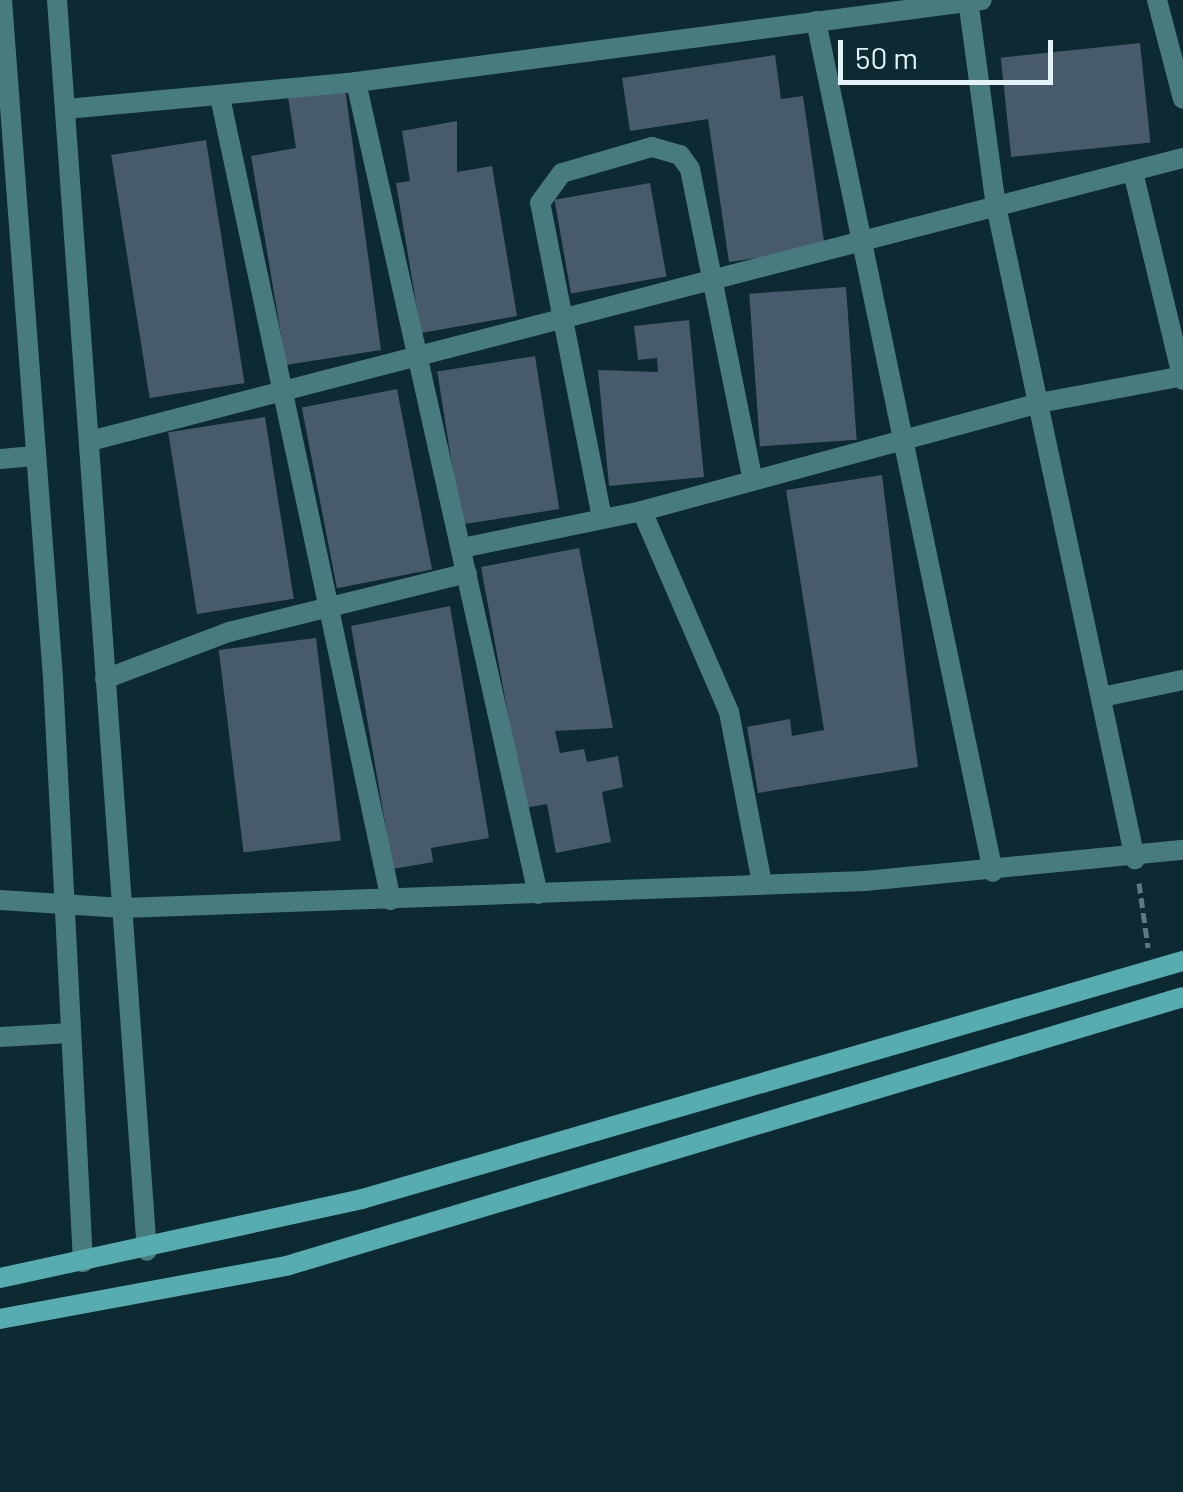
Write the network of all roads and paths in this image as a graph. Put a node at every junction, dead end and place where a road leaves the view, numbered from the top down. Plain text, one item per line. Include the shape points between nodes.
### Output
1 (2, 0) edge
2 (57, 0) edge
3 (1157, 0) edge
4 (973, 1) edge
5 (816, 21) junction
6 (1174, 23) edge
7 (356, 82) junction
8 (220, 97) junction
9 (1183, 99) edge
10 (66, 110) junction
11 (5, 120) edge
12 (1183, 158) edge
13 (1133, 172) junction
14 (995, 201) junction
15 (858, 244) junction
16 (712, 280) junction
17 (560, 322) junction
18 (415, 357) junction
19 (1183, 377) edge
20 (279, 389) junction
21 (1039, 402) junction
22 (900, 438) junction
23 (90, 441) junction
24 (36, 456) junction
25 (0, 459) edge
26 (753, 480) junction
27 (642, 511) junction
28 (602, 518) junction
29 (462, 548) junction
30 (467, 573) junction
31 (329, 608) junction
32 (105, 678) junction
33 (1183, 680) edge
34 (1102, 697) junction
35 (1183, 850) edge
36 (1135, 859) junction
37 (994, 872) junction
38 (762, 884) junction
39 (538, 894) junction
40 (0, 900) edge
41 (391, 900) junction
42 (62, 904) junction
43 (123, 908) junction
44 (1183, 961) edge
45 (1152, 969) junction
46 (1183, 997) edge
47 (70, 1033) junction
48 (0, 1037) edge
49 (146, 1251) junction
50 (83, 1262) junction
51 (0, 1278) edge
52 (0, 1318) edge

1 - 11 street
2 - 10 street
3 - 6 street
4 - 5 street
4 - 14 street
5 - 7 street
5 - 15 street
6 - 9 street
7 - 8 street
7 - 18 street
8 - 10 street
8 - 20 street
10 - 23 street
11 - 24 street
12 - 13 street
13 - 14 street
13 - 19 street
14 - 15 street
14 - 21 street
15 - 16 street
15 - 22 street
16 - 17 street
16 - 17 street via 690,170 680,155 652,147 562,173 542,194
16 - 26 street
17 - 18 street
17 - 28 street
18 - 20 street
18 - 29 street
19 - 21 street
20 - 23 street
20 - 31 street
21 - 22 street
21 - 34 street
22 - 26 street
22 - 37 street
23 - 32 street
24 - 25 street
24 - 42 street
26 - 27 street
27 - 28 street
27 - 38 street via 728,712
28 - 29 street
29 - 30 street
30 - 31 street
30 - 39 street
31 - 32 street via 229,632
31 - 41 street
32 - 43 street
33 - 34 street
34 - 36 street
35 - 36 street
36 - 37 street
36 - 45 path
37 - 38 street
38 - 39 street
39 - 41 street
40 - 42 street
41 - 43 street
42 - 43 street
42 - 47 street
43 - 49 street
44 - 45 main road
45 - 49 main road via 643,1120
46 - 52 main road via 286,1266
47 - 48 street
47 - 50 street
49 - 50 main road
50 - 51 main road

